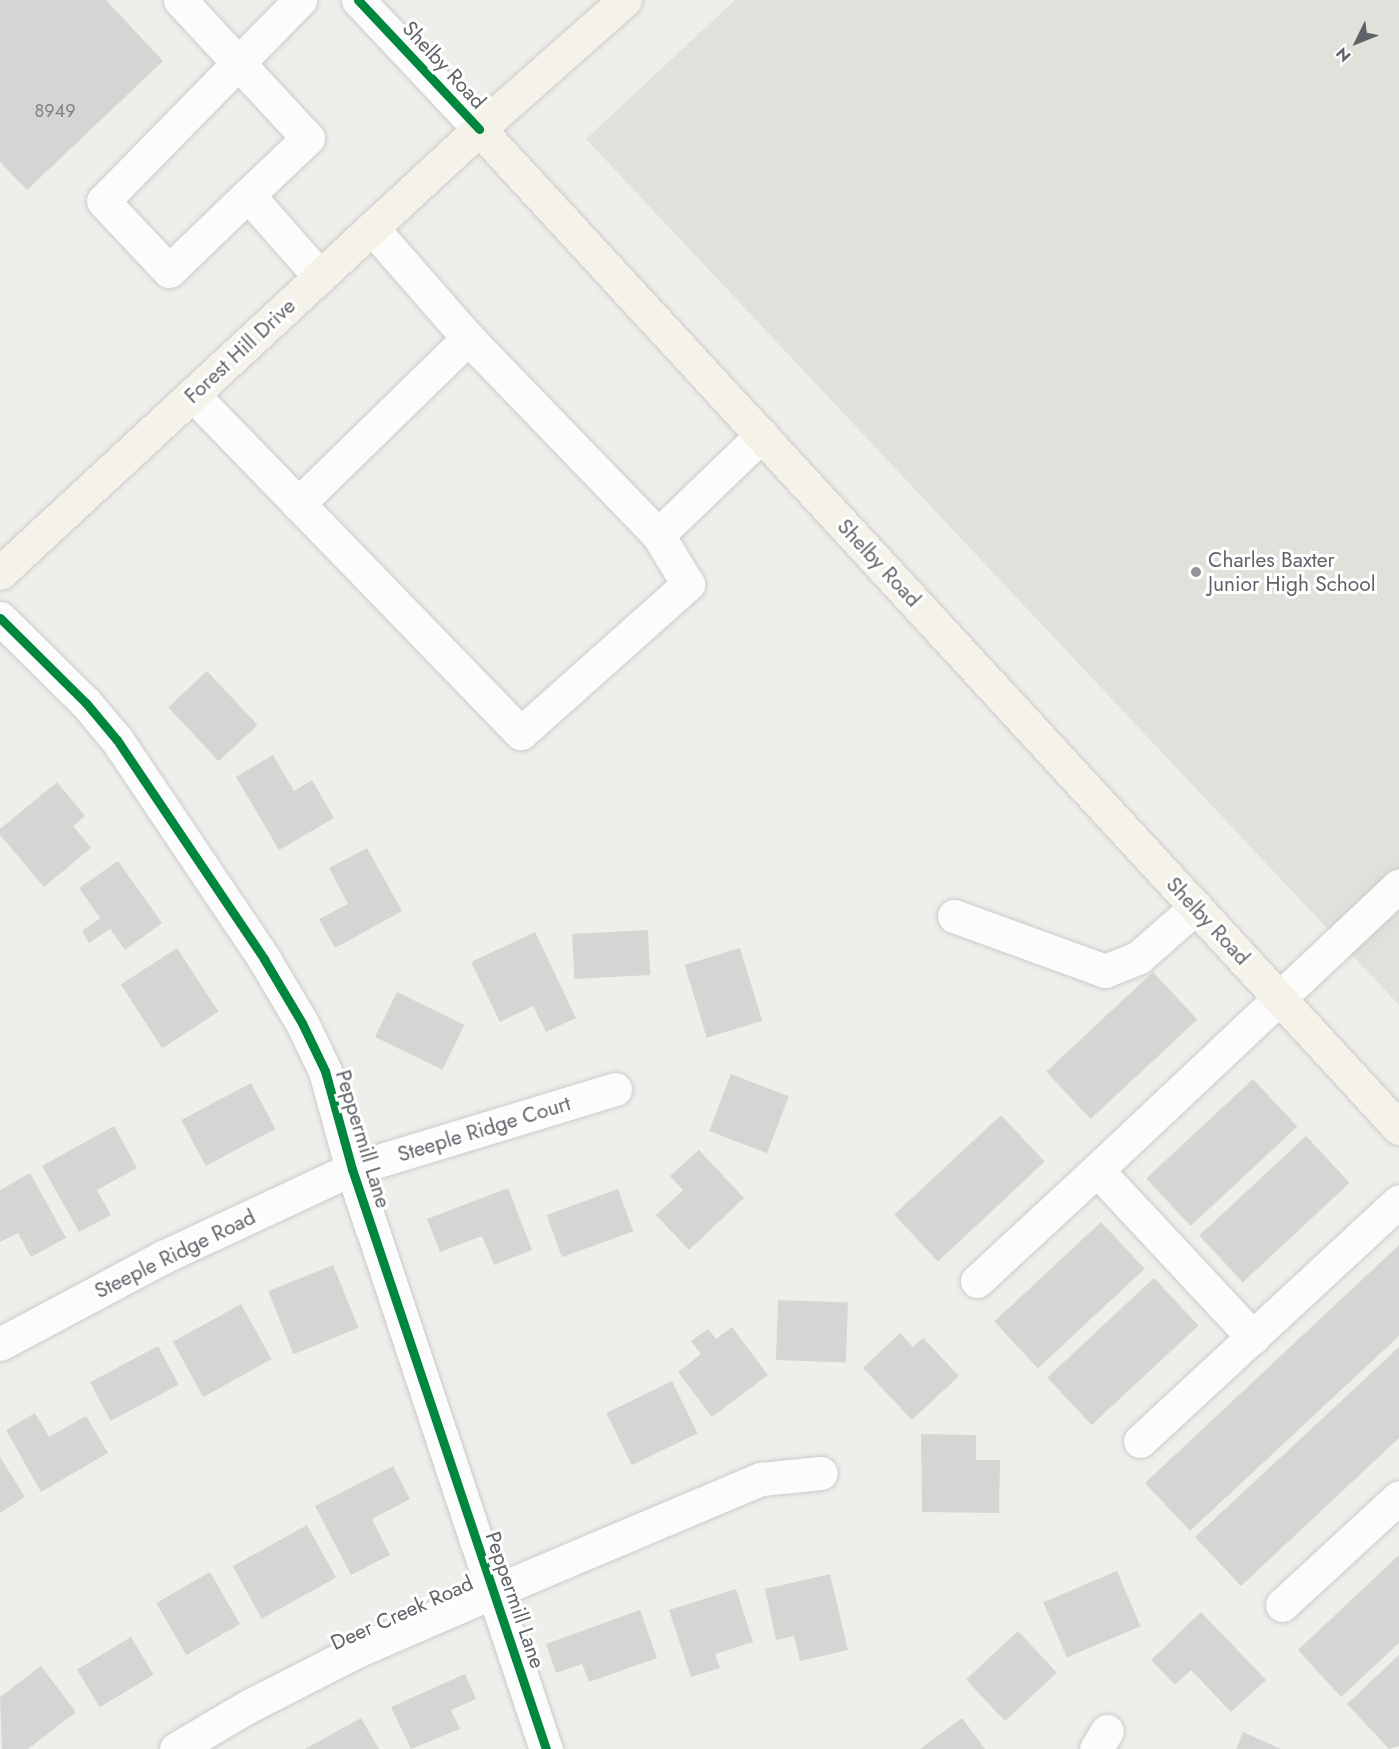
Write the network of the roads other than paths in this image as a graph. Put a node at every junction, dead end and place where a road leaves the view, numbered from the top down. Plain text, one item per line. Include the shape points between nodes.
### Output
1 (180, 0) edge
2 (300, 0) edge
3 (358, 0) edge
4 (625, 0) edge
5 (238, 63) junction
6 (479, 129) junction
7 (248, 195) junction
8 (372, 228) junction
9 (320, 277) junction
10 (468, 338) junction
11 (193, 395) junction
12 (762, 435) junction
13 (298, 504) junction
14 (658, 535) junction
15 (0, 573) edge
16 (0, 618) edge
17 (1399, 885) edge
18 (1196, 907) junction
19 (954, 916) dead end
20 (1280, 999) junction
21 (615, 1089) dead end
22 (1399, 1128) edge
23 (352, 1169) junction
24 (1097, 1170) junction
25 (1399, 1201) edge
26 (977, 1281) dead end
27 (1253, 1337) junction
28 (0, 1344) edge
29 (1140, 1441) dead end
30 (820, 1473) dead end
31 (1399, 1497) edge
32 (493, 1592) junction
33 (1282, 1605) dead end
34 (176, 1749) edge
35 (546, 1749) edge

1 - 5 street
2 - 5 street
3 - 6 street, Shelby Road
4 - 6 main road, Forest Hill Drive
5 - 7 street via 308,138
5 - 7 street via 102,201 169,271
6 - 8 main road, Forest Hill Drive
6 - 12 main road, Shelby Road
7 - 9 street
8 - 9 main road, Forest Hill Drive
8 - 10 street
9 - 11 main road, Forest Hill Drive
10 - 13 street
10 - 14 street
11 - 13 street
11 - 15 main road, Forest Hill Drive
12 - 14 street
12 - 18 main road, Shelby Road
13 - 14 street via 521,733 688,584
16 - 23 street, Peppermill Lane via 86,703 117,740 264,959 325,1071
17 - 20 street
18 - 19 street via 1139,957 1105,971
18 - 20 main road, Shelby Road
20 - 22 main road, Shelby Road
20 - 24 street
21 - 23 street, Steeple Ridge Court
23 - 28 street, Steeple Ridge Road via 163,1257
23 - 32 street, Peppermill Lane
24 - 26 street
24 - 27 street
25 - 27 street
27 - 29 street
30 - 32 street, Deer Creek Road via 761,1479
31 - 33 street
32 - 34 street, Deer Creek Road via 359,1650
32 - 35 street, Peppermill Lane

